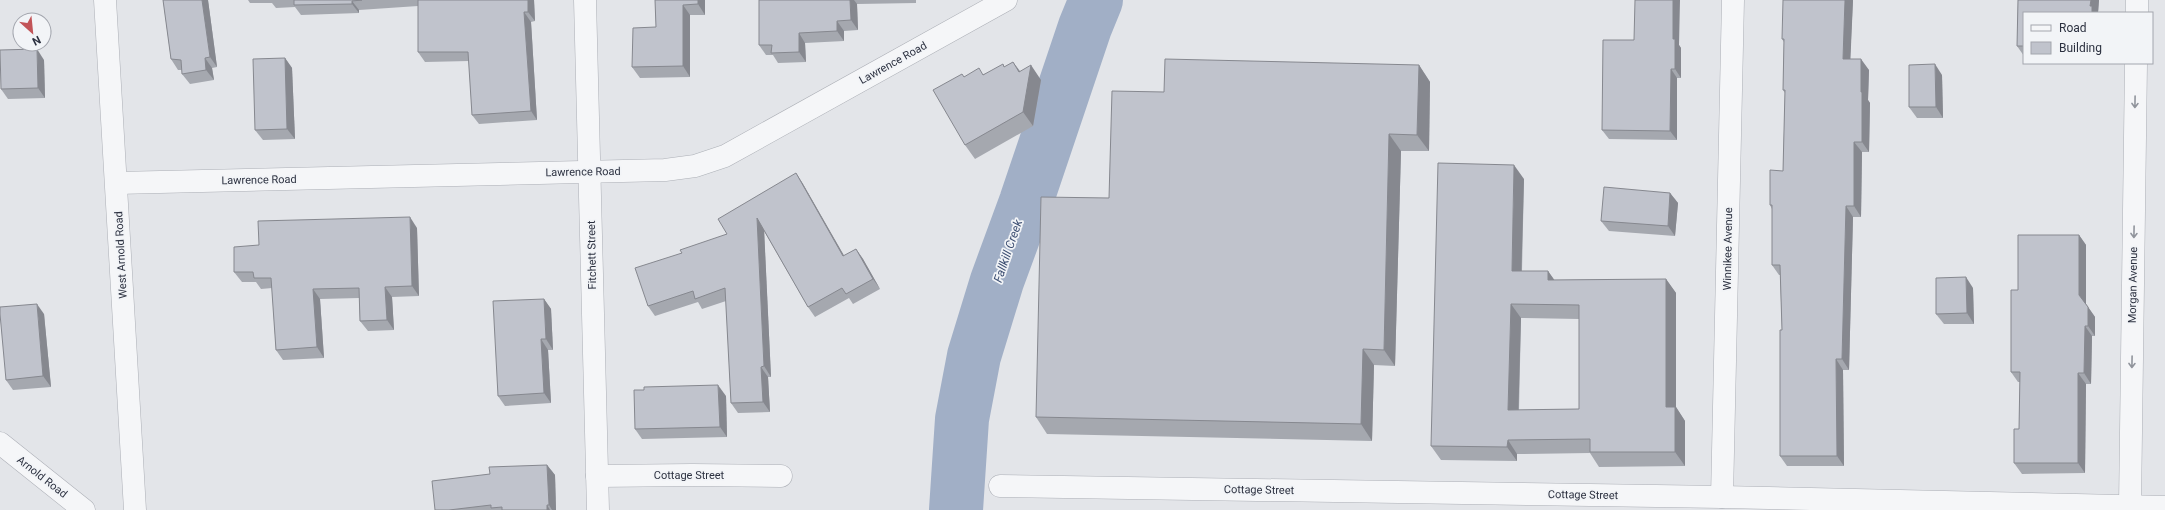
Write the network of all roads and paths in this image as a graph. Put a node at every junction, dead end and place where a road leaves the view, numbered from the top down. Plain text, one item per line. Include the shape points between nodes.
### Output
1 (106, 0) edge
2 (585, 0) edge
3 (1006, 0) edge
4 (1733, 0) edge
5 (2137, 0) edge
6 (2136, 12) edge
7 (2136, 64) edge
8 (590, 172) junction
9 (117, 183) junction
10 (0, 444) edge
11 (597, 476) junction
12 (781, 476) dead end
13 (1000, 486) dead end
14 (1722, 497) junction
15 (2130, 506) junction
16 (2165, 507) edge
17 (84, 510) edge
18 (135, 510) edge
19 (598, 510) edge

1 - 9 street, West Arnold Road
2 - 8 street, Fitchett Street
3 - 8 street, Lawrence Road via 725,156 695,166 665,170
4 - 14 street, Winnikee Avenue
5 - 6 street
7 -> 15 street, Morgan Avenue
8 - 9 street, Lawrence Road
8 - 11 street, Fitchett Street
9 - 18 street, West Arnold Road
10 - 17 street, Arnold Road
11 - 12 street, Cottage Street
11 - 19 street, Fitchett Street
13 - 14 street, Cottage Street
14 - 15 street, Cottage Street
15 - 16 street, Cottage Street

